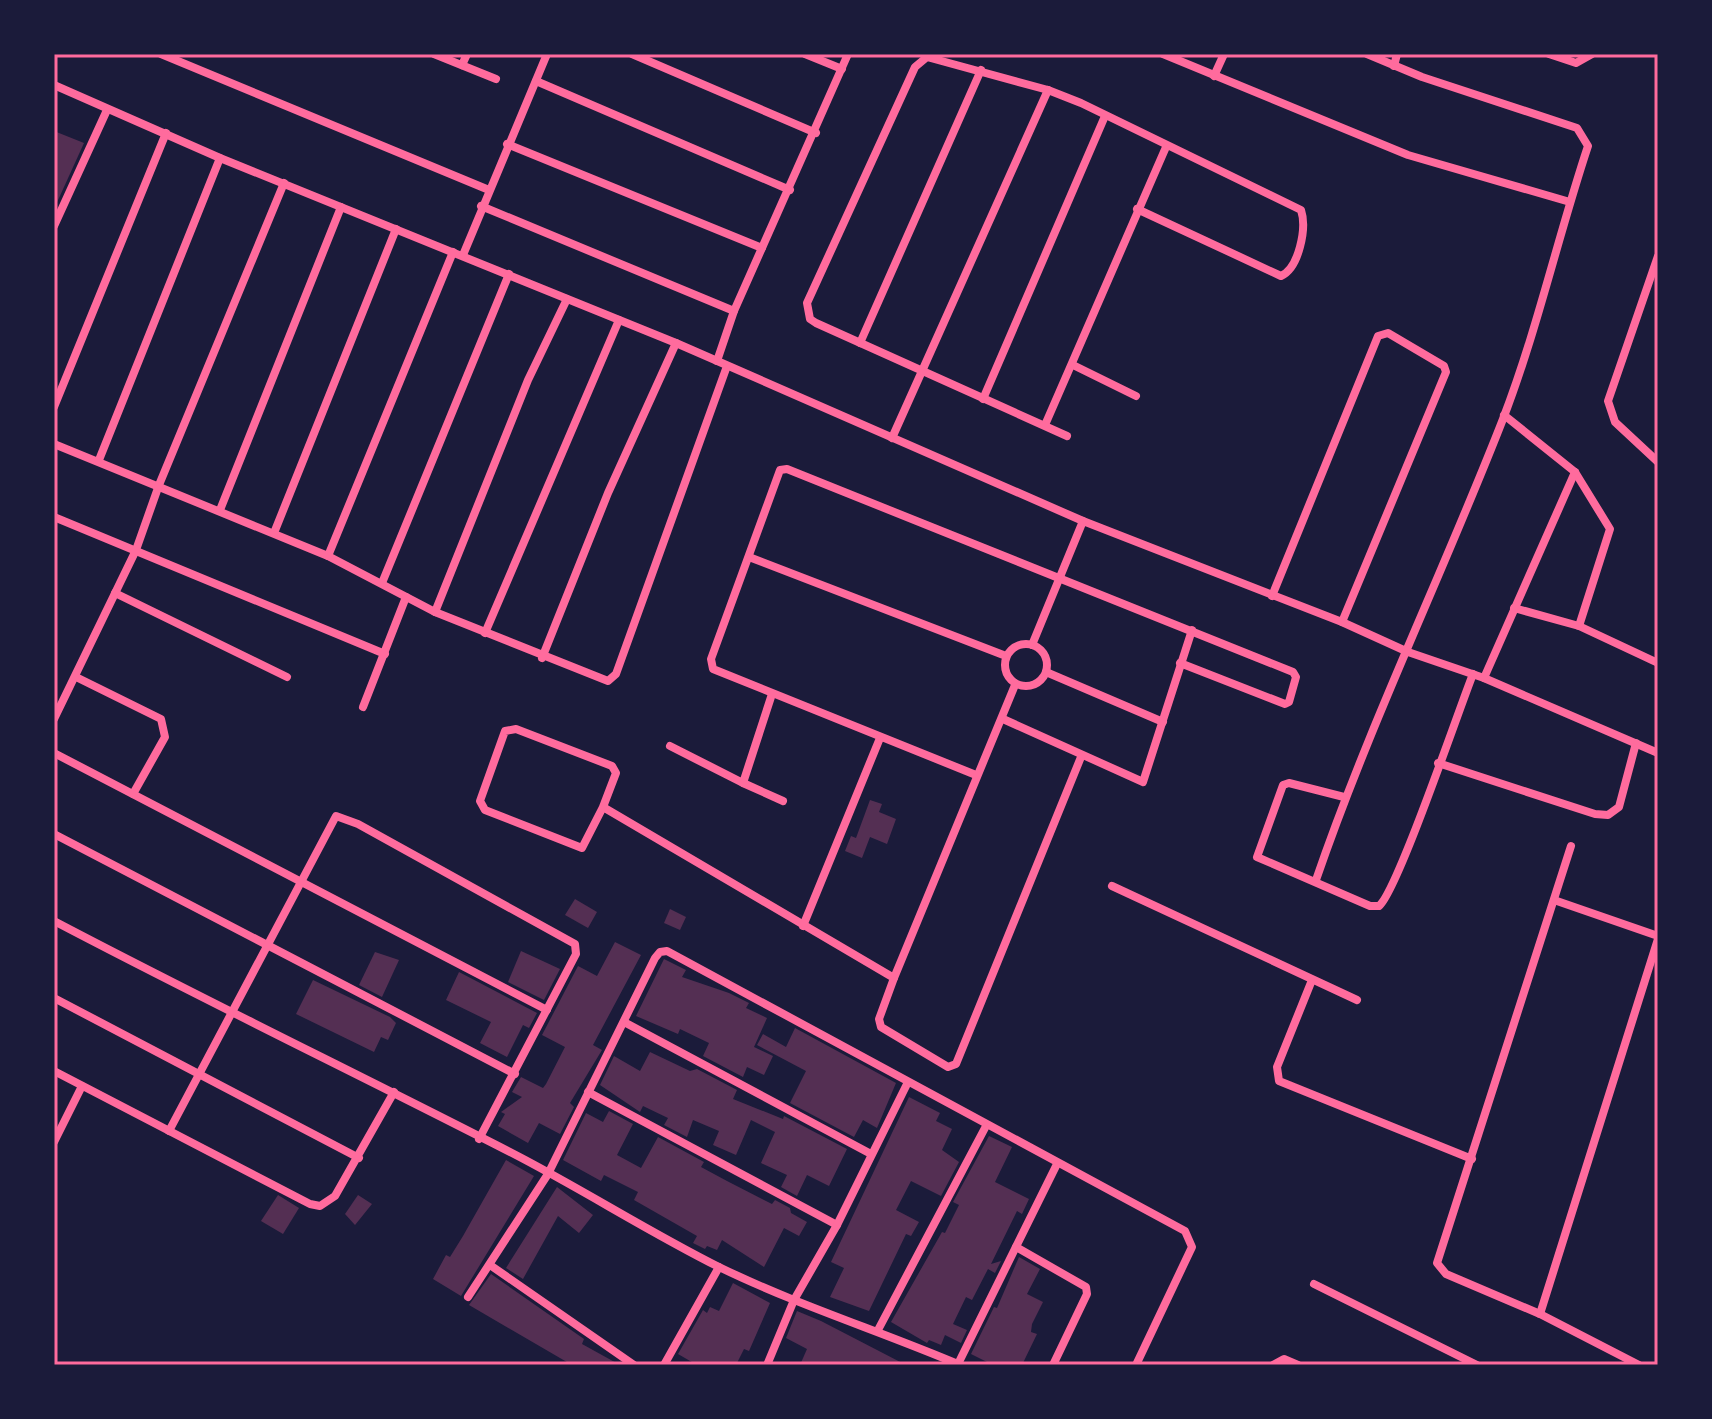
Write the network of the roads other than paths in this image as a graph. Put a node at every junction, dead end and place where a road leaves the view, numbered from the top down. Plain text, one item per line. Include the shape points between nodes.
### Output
1 (161, 54) edge
2 (434, 54) edge
3 (467, 54) edge
4 (547, 54) edge
5 (632, 54) edge
6 (805, 54) edge
7 (848, 54) edge
8 (1163, 54) edge
9 (1224, 54) edge
10 (1367, 54) edge
11 (1397, 54) edge
12 (1549, 54) edge
13 (1592, 54) edge
14 (462, 65) junction
15 (1394, 66) junction
16 (842, 69) junction
17 (981, 70) junction
18 (1214, 76) junction
19 (496, 79) dead end
20 (536, 81) junction
21 (54, 85) edge
22 (1048, 90) junction
23 (107, 110) junction
24 (1105, 116) junction
25 (166, 133) junction
26 (816, 133) junction
27 (507, 144) junction
28 (1166, 147) junction
29 (220, 158) junction
30 (284, 183) junction
31 (489, 190) junction
32 (790, 190) junction
33 (1570, 202) junction
34 (481, 206) junction
35 (341, 207) junction
36 (1137, 209) junction
37 (54, 226) edge
38 (396, 229) junction
39 (762, 248) junction
40 (458, 253) junction
41 (1658, 256) edge
42 (509, 274) junction
43 (567, 299) junction
44 (734, 311) junction
45 (619, 320) junction
46 (676, 343) junction
47 (860, 343) junction
48 (717, 361) junction
49 (1073, 365) junction
50 (727, 366) junction
51 (920, 371) junction
52 (1136, 396) dead end
53 (983, 399) junction
54 (54, 407) edge
55 (1504, 415) junction
56 (1045, 425) junction
57 (1067, 436) dead end
58 (892, 438) junction
59 (54, 444) edge
60 (99, 460) junction
61 (1658, 462) edge
62 (1575, 472) junction
63 (159, 485) junction
64 (220, 510) junction
65 (54, 517) edge
66 (1083, 521) junction
67 (274, 533) junction
68 (136, 550) junction
69 (328, 556) junction
70 (749, 557) junction
71 (1061, 579) junction
72 (382, 583) junction
73 (115, 593) junction
74 (1272, 596) junction
75 (406, 597) junction
76 (1514, 608) junction
77 (435, 612) junction
78 (1342, 622) junction
79 (1579, 626) junction
80 (1192, 630) junction
81 (485, 633) junction
82 (1032, 645) junction
83 (1408, 652) junction
84 (385, 654) junction
85 (1006, 656) junction
86 (542, 658) junction
87 (1180, 663) junction
88 (1658, 663) edge
89 (1046, 672) junction
90 (1473, 674) junction
91 (76, 677) junction
92 (287, 677) dead end
93 (1484, 678) junction
94 (1015, 685) junction
95 (772, 694) junction
96 (363, 707) dead end
97 (54, 719) edge
98 (1003, 719) junction
99 (1163, 722) junction
100 (880, 738) junction
101 (1636, 743) junction
102 (670, 746) dead end
103 (54, 753) edge
104 (1658, 753) edge
105 (1081, 757) junction
106 (1438, 763) junction
107 (976, 775) junction
108 (743, 783) junction
109 (133, 794) junction
110 (1344, 797) junction
111 (783, 801) dead end
112 (603, 807) junction
113 (54, 834) edge
114 (1571, 846) dead end
115 (1316, 880) junction
116 (302, 883) junction
117 (1112, 886) dead end
118 (1554, 900) junction
119 (54, 921) edge
120 (803, 926) junction
121 (1658, 938) edge
122 (266, 946) junction
123 (894, 978) junction
124 (1312, 980) junction
125 (54, 998) edge
126 (1357, 1000) dead end
127 (547, 1010) junction
128 (232, 1014) junction
129 (624, 1022) junction
130 (54, 1071) edge
131 (201, 1072) junction
132 (515, 1074) junction
133 (908, 1082) junction
134 (82, 1086) junction
135 (394, 1092) junction
136 (588, 1092) junction
137 (986, 1126) junction
138 (169, 1131) junction
139 (479, 1139) junction
140 (54, 1142) edge
141 (871, 1154) junction
142 (359, 1158) junction
143 (1472, 1159) junction
144 (1057, 1164) junction
145 (548, 1174) junction
146 (837, 1225) junction
147 (1016, 1247) junction
148 (490, 1265) junction
149 (719, 1267) junction
150 (1314, 1284) dead end
151 (468, 1297) dead end
152 (794, 1300) junction
153 (1540, 1314) junction
154 (878, 1330) junction
155 (634, 1365) edge
156 (664, 1365) edge
157 (767, 1365) edge
158 (959, 1365) edge
159 (1053, 1365) edge
160 (1136, 1365) edge
161 (1273, 1365) edge
162 (1298, 1365) edge
163 (1477, 1365) edge
164 (1639, 1365) edge

1 - 31 street
2 - 14 street
3 - 14 street
4 - 20 street
5 - 26 street
6 - 16 street
7 - 16 street
8 - 18 street
9 - 18 street
10 - 15 street
11 - 15 street
12 - 13 street via 1576,63
14 - 19 street
15 - 33 street via 1577,128 1588,146
16 - 26 street
17 - 22 street
17 - 47 street
17 - 47 street via 927,57 915,67 807,303 810,319
18 - 33 street via 1408,155
20 - 27 street
20 - 32 street
21 - 23 street
22 - 24 street
22 - 51 street
23 - 25 street
23 - 37 street
24 - 28 street
24 - 53 street
25 - 29 street
25 - 54 street
26 - 32 street
27 - 31 street
27 - 39 street
28 - 36 street
28 - 36 street via 1301,210 1304,228 1292,266 1281,276
29 - 30 street
29 - 60 street
30 - 35 street
30 - 63 street
31 - 34 street
32 - 39 street
33 - 55 street
34 - 40 street
34 - 44 street
35 - 38 street
35 - 64 street
36 - 49 street
38 - 40 street
38 - 67 street
39 - 44 street
40 - 42 street
40 - 69 street
41 - 61 street via 1608,401 1615,422
42 - 43 street
42 - 72 street
43 - 45 street
43 - 77 street via 528,380
44 - 48 street
45 - 46 street
45 - 81 street
46 - 48 street
46 - 86 street
47 - 51 street
48 - 50 street
49 - 52 street
49 - 56 street
50 - 58 street
50 - 86 street via 616,674 603,681
51 - 53 street
51 - 58 street
53 - 56 street
55 - 62 street
55 - 83 street
56 - 57 street
58 - 66 street
59 - 60 street
60 - 63 street
62 - 76 street
62 - 79 street via 1610,529
63 - 64 street
63 - 68 street
64 - 67 street
65 - 68 street
66 - 71 street
66 - 74 street
67 - 69 street
68 - 73 street
68 - 84 street
69 - 72 street
70 - 71 street via 776,476 784,468
70 - 85 street
70 - 95 street via 711,665
71 - 80 street
71 - 82 street
72 - 75 street
73 - 91 street
73 - 92 street
74 - 78 street
74 - 78 street via 1378,336 1388,333 1446,372
75 - 77 street
75 - 84 street
76 - 79 street
76 - 93 street
77 - 81 street
78 - 83 street
79 - 88 street
80 - 87 street
80 - 87 street via 1293,672 1289,702
81 - 86 street
82 - 85 street via 1022,644
82 - 89 street via 1042,651
83 - 90 street
83 - 110 street
84 - 96 street
85 - 94 street via 1004,667
87 - 99 street
89 - 94 street via 1034,686
89 - 99 street
90 - 93 street
90 - 106 street
91 - 97 street
91 - 109 street via 161,719 165,727 165,737
93 - 101 street
94 - 98 street
95 - 100 street
95 - 108 street
98 - 105 street
98 - 107 street
99 - 105 street via 1143,782
100 - 107 street
100 - 120 street
101 - 104 street
101 - 106 street via 1619,807 1608,815
102 - 108 street
103 - 109 street
105 - 123 street via 954,1065 944,1066 881,1027
106 - 115 street via 1382,904 1370,906
107 - 123 street
108 - 111 street
109 - 116 street
110 - 115 street
110 - 115 street via 1283,785 1257,851 1259,860
112 - 112 street via 582,848 485,810 480,801 505,731 516,729 612,766 616,773
112 - 120 street
113 - 122 street
114 - 118 street
116 - 122 street
116 - 127 street
116 - 127 street via 332,818 358,824 575,944 576,954
117 - 124 street
118 - 121 street
118 - 143 street
119 - 128 street
120 - 123 street
121 - 153 street
122 - 128 street
122 - 132 street
124 - 126 street
124 - 143 street via 1277,1067 1279,1081
125 - 131 street
127 - 132 street
128 - 131 street
128 - 135 street
129 - 133 street via 655,958 667,951
129 - 136 street
129 - 141 street
130 - 134 street
131 - 138 street
131 - 142 street
132 - 139 street
133 - 137 street
133 - 141 street
134 - 138 street
134 - 140 street
135 - 139 street
135 - 142 street
136 - 145 street
136 - 146 street
137 - 144 street
137 - 154 street
138 - 142 street via 320,1206 335,1196
139 - 145 street
141 - 146 street
143 - 153 street via 1436,1256 1439,1269
144 - 147 street
144 - 160 street via 1185,1231 1192,1242
145 - 148 street
145 - 149 street
146 - 152 street
147 - 158 street
147 - 159 street via 1086,1287
148 - 151 street
148 - 155 street
149 - 152 street
149 - 156 street
150 - 163 street
152 - 154 street
152 - 157 street
153 - 164 street
154 - 158 street
161 - 162 street via 1284,1359

